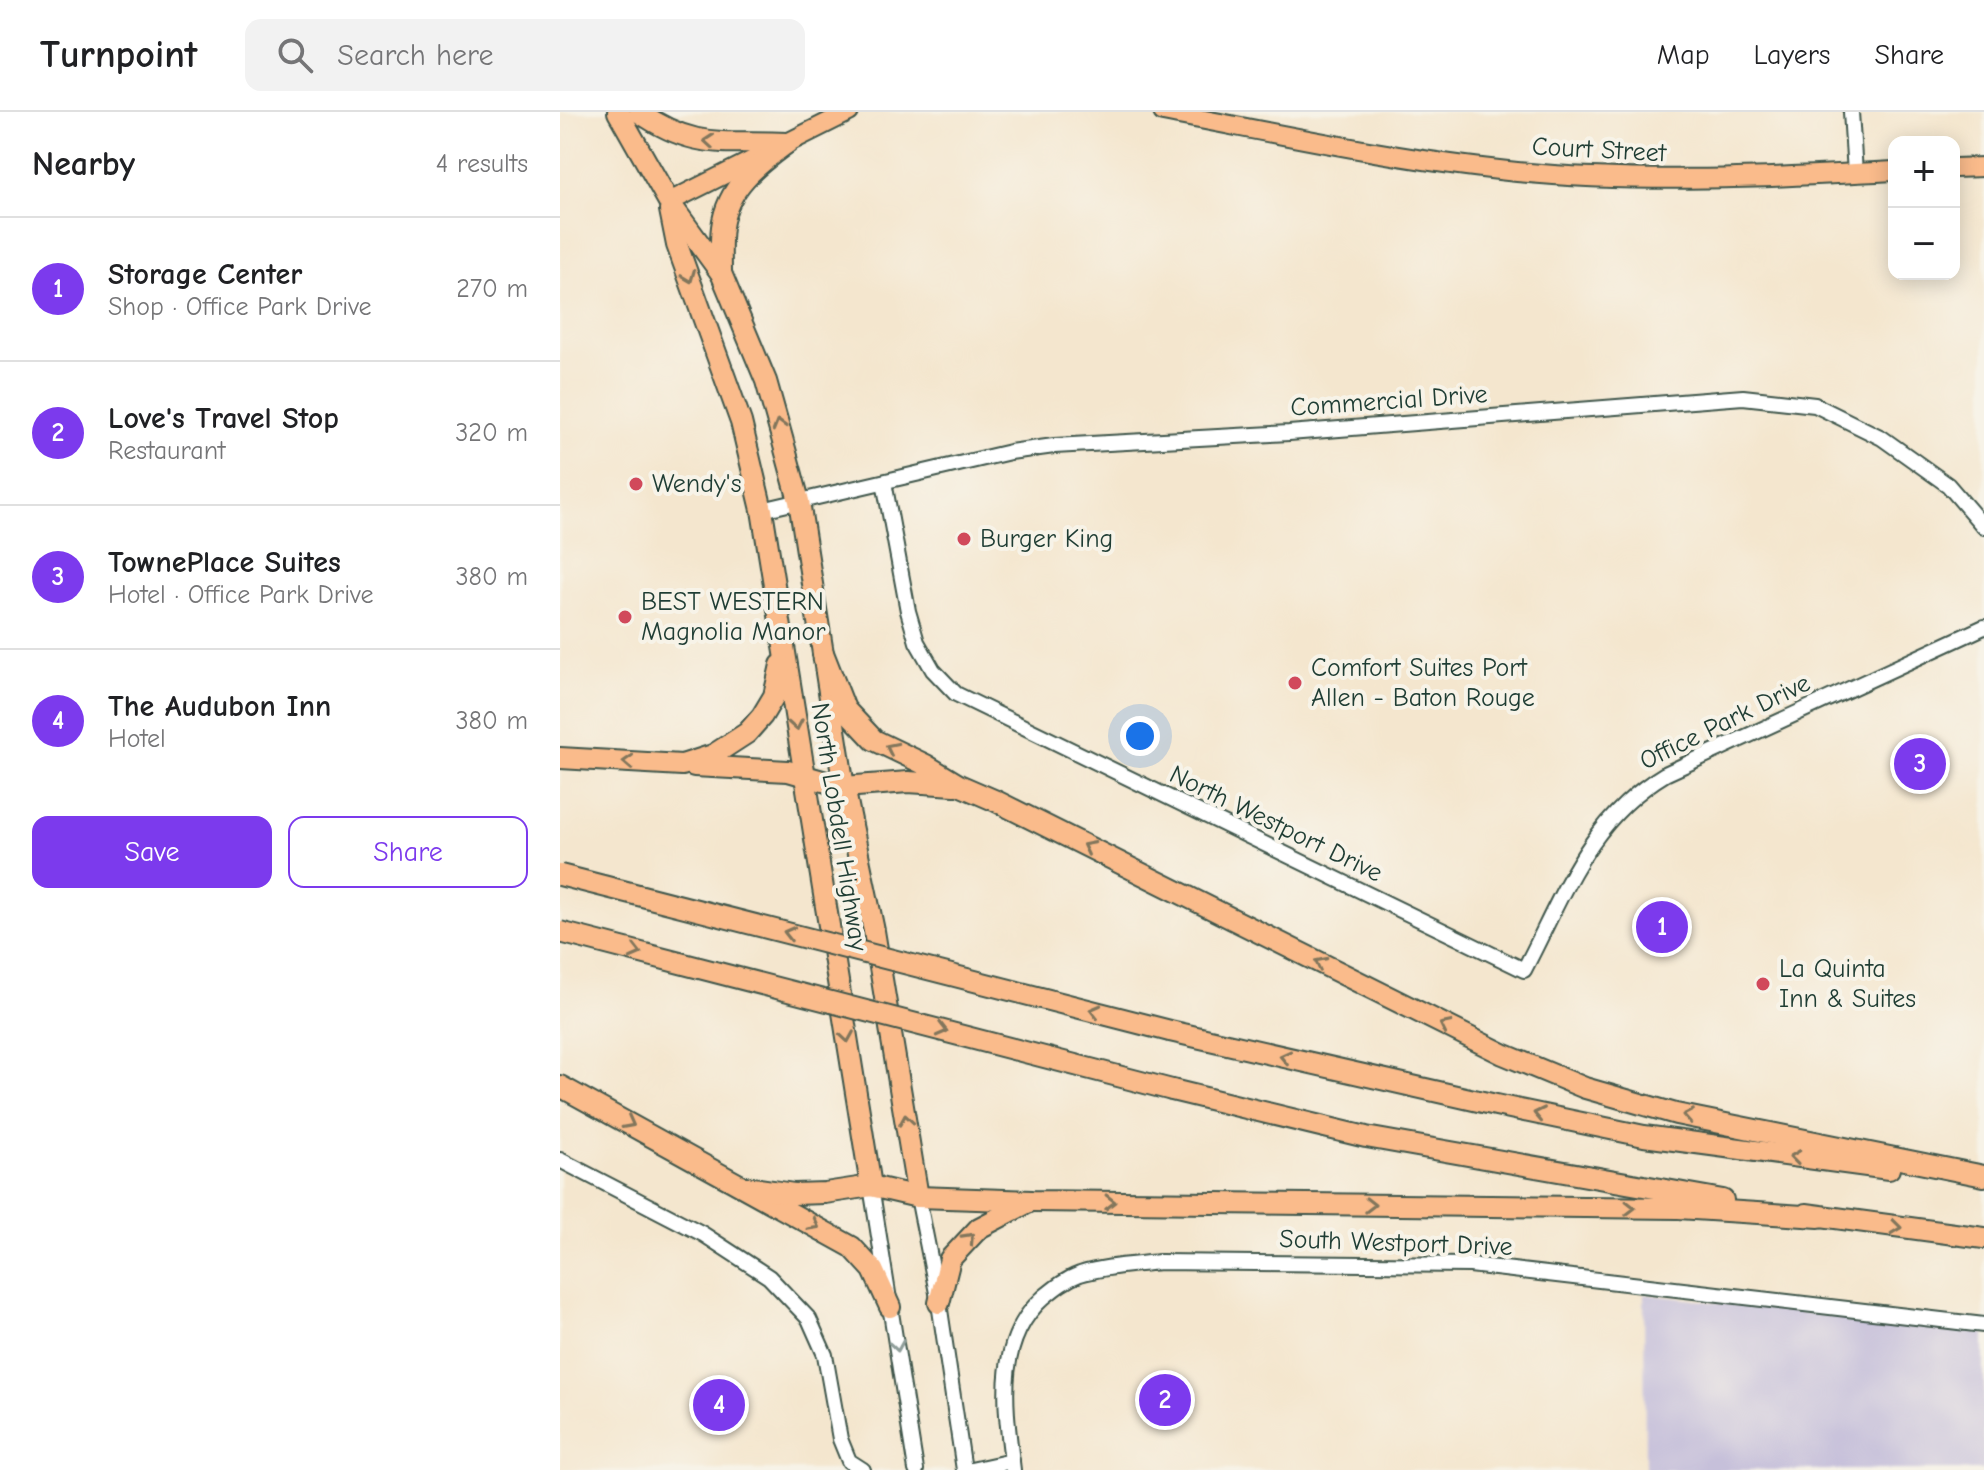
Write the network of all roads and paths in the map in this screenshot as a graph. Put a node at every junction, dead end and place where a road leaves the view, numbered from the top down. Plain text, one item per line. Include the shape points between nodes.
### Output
1 (618, 112) edge
2 (639, 112) edge
3 (849, 112) edge
4 (1163, 112) edge
5 (1851, 112) edge
6 (1202, 115) edge
7 (787, 143) junction
8 (1984, 167) edge
9 (1960, 168) edge
10 (1888, 171) edge
11 (1855, 173) junction
12 (669, 202) junction
13 (721, 273) junction
14 (884, 482) junction
15 (799, 501) junction
16 (762, 510) junction
17 (1984, 527) edge
18 (1984, 627) edge
19 (784, 653) junction
20 (823, 653) junction
21 (560, 758) edge
22 (682, 765) junction
23 (805, 777) junction
24 (959, 785) junction
25 (844, 787) junction
26 (560, 875) edge
27 (560, 932) edge
28 (1524, 970) joint
29 (560, 1086) edge
30 (560, 1160) edge
31 (1984, 1178) edge
32 (871, 1186) junction
33 (746, 1187) junction
34 (918, 1197) junction
35 (1032, 1201) junction
36 (1819, 1217) junction
37 (1984, 1238) edge
38 (939, 1303) junction
39 (890, 1307) junction
40 (1984, 1325) edge
41 (1012, 1465) edge
42 (863, 1470) edge
43 (916, 1470) edge
44 (964, 1470) edge
45 (971, 1470) edge

1 - 12 highway, North Lobdell Highway
7 -> 2 highway via 709,143 682,137
3 - 7 main road
4 - 6 main road, Court Street
5 - 11 street
6 - 11 main road, Court Street via 1384,152 1517,172 1682,181
7 - 12 main road
7 - 13 highway via 753,168 730,200 722,226
8 - 9 main road
10 - 11 main road, Court Street
12 - 13 highway, North Lobdell Highway
12 -> 16 highway, North Lobdell Highway via 677,245 741,422
15 -> 13 highway, North Lobdell Highway via 766,381
14 - 15 street, Commercial Drive
14 - 17 street, Commercial Drive via 1054,446 1743,397 1815,405 1882,438 1948,485
14 - 28 street, North Westport Drive via 917,642 956,694
15 - 16 street, Commercial Drive
15 - 20 highway, North Lobdell Highway
16 - 19 highway, North Lobdell Highway
18 - 28 street, Office Park Drive via 1665,774 1635,793 1586,849
19 - 22 highway via 774,696 747,733 713,755
19 -> 23 highway, North Lobdell Highway
24 -> 20 highway via 866,733 845,709
20 - 25 highway, North Lobdell Highway
22 -> 21 highway
22 - 23 highway via 788,771
23 - 25 highway
23 -> 32 highway, North Lobdell Highway
24 - 25 highway
31 -> 24 highway via 1676,1114 1585,1088 1503,1054
34 -> 25 highway, North Lobdell Highway via 877,947
31 -> 26 highway, bridge via 1644,1136 1496,1105 1170,1031
27 -> 36 highway, bridge via 1366,1137
29 -> 33 highway
30 - 42 street via 703,1234 769,1277 809,1319 825,1355 840,1439 849,1461
32 - 33 highway via 794,1194
32 - 34 highway
32 - 39 street, North Lobdell Highway
33 -> 39 highway via 852,1247 873,1270
34 - 35 highway
34 - 38 street
35 -> 36 highway via 1678,1208
38 -> 35 highway via 950,1259 979,1228
36 -> 37 highway
38 - 44 street
39 -> 43 street, North Lobdell Highway
40 - 41 street, South Westport Drive via 1470,1265 1159,1262 1110,1268 1059,1285 1025,1319 1012,1345 1005,1376
41 - 45 street

